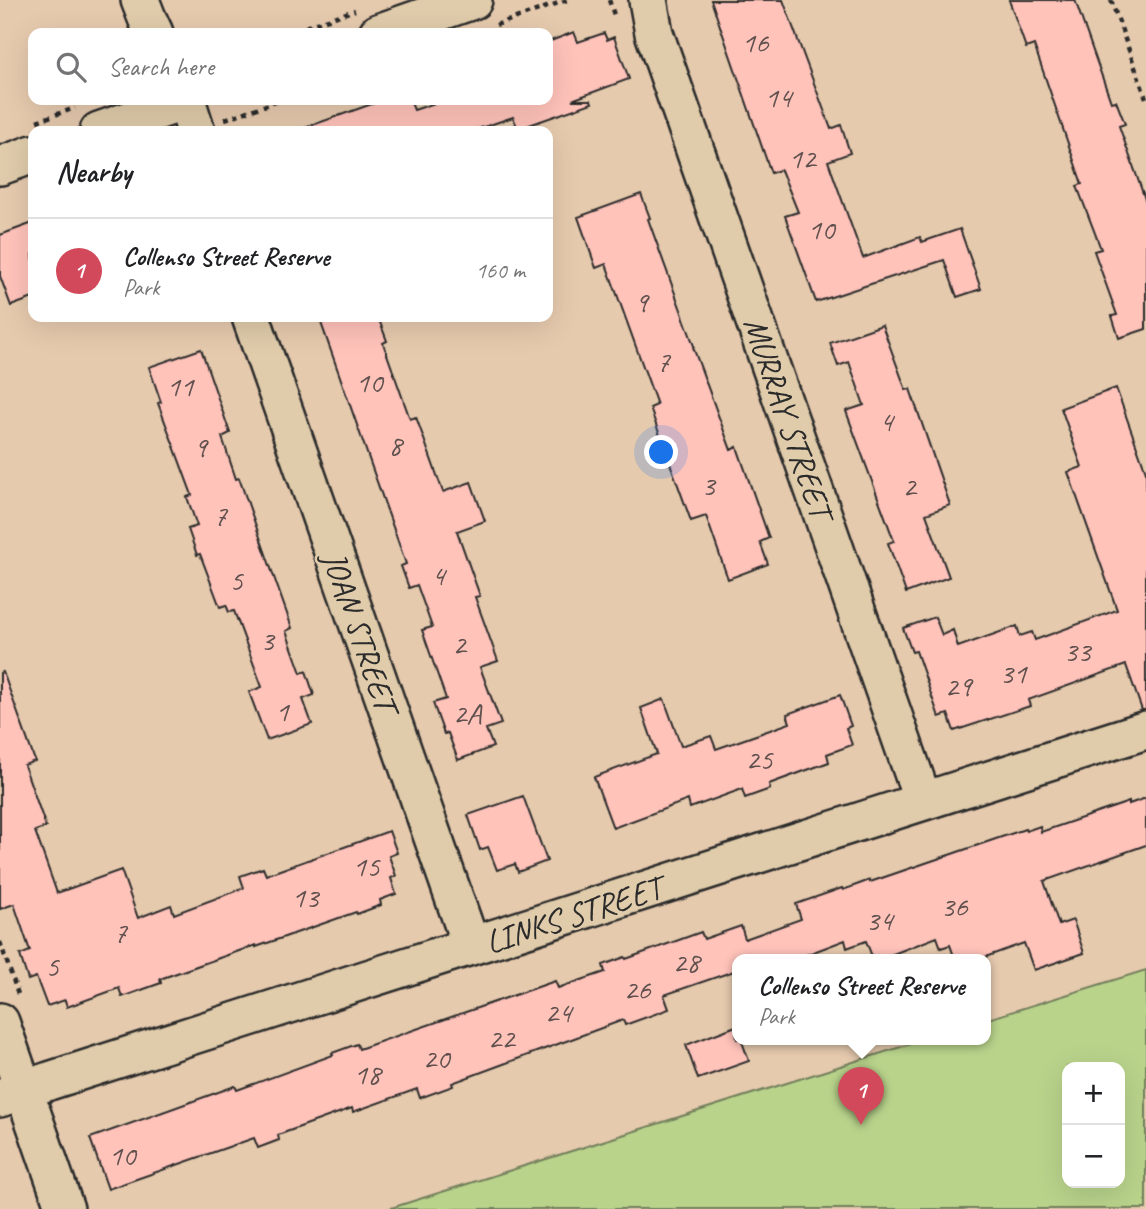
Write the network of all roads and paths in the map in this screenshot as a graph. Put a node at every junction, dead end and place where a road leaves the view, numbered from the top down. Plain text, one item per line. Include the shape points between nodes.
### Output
1 (567, 0) edge
2 (635, 0) edge
3 (1111, 0) edge
4 (484, 12) edge
5 (651, 17) edge
6 (368, 21) edge
7 (321, 28) edge
8 (1146, 98) edge
9 (240, 105) edge
10 (182, 112) edge
11 (92, 118) edge
12 (69, 126) edge
13 (28, 144) edge
14 (0, 166) edge
15 (253, 322) edge
16 (1146, 730) edge
17 (923, 801) junction
18 (471, 946) junction
19 (0, 1022) edge
20 (12, 1094) edge
21 (65, 1209) edge

1 - 4 path
2 - 5 street, MURRAY STREET
3 - 8 path
4 - 6 street
5 - 17 street, MURRAY STREET
6 - 7 path
9 - 10 path
10 - 11 street
11 - 12 path
13 - 14 street
15 - 18 street, JOAN STREET
16 - 17 street, LINKS STREET
17 - 18 street, LINKS STREET
18 - 20 street, LINKS STREET
19 - 20 street
20 - 21 street

